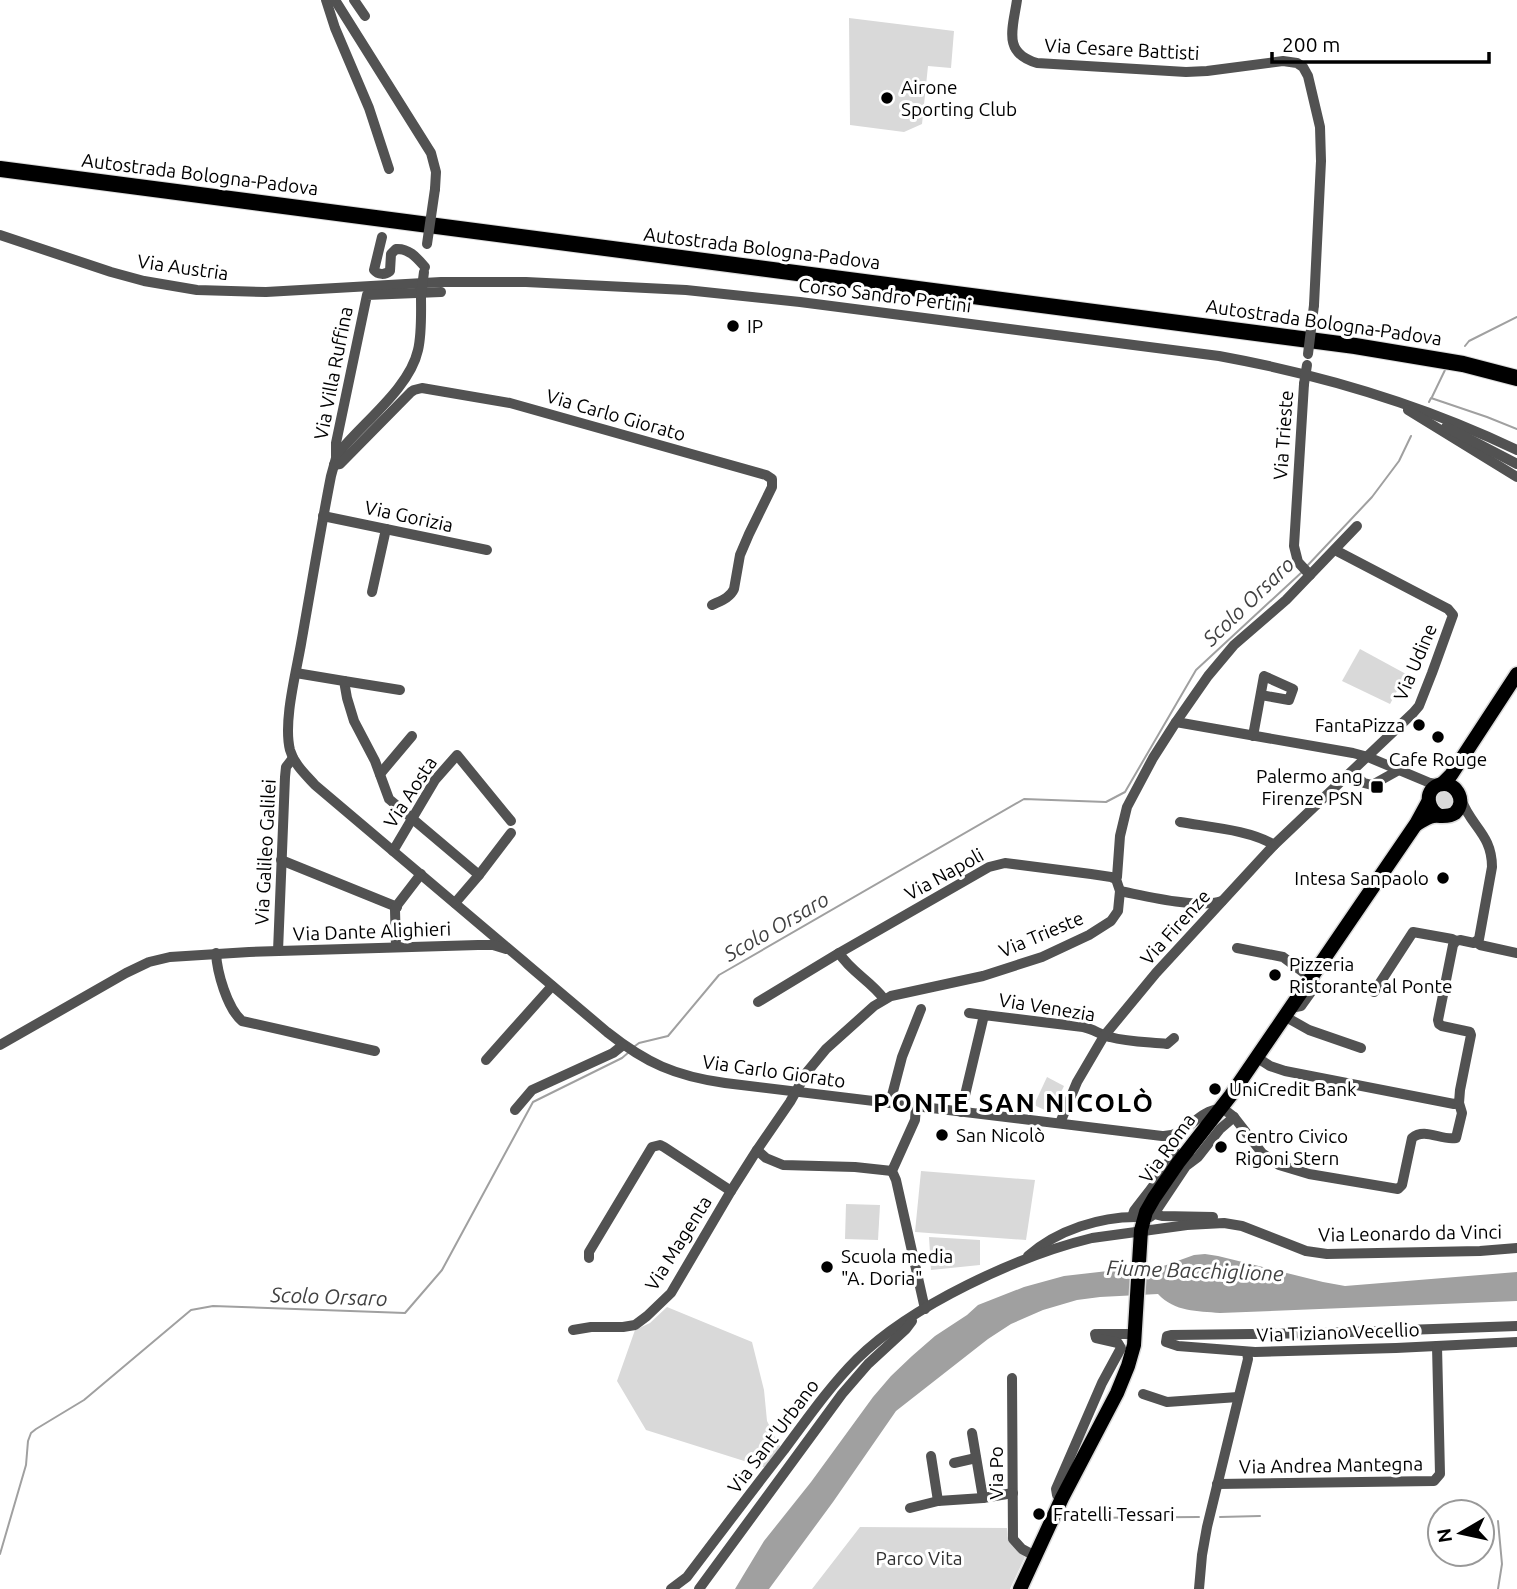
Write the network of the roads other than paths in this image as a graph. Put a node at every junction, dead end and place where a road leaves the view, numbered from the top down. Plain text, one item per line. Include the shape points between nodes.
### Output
1 (326, 0) edge
2 (335, 0) edge
3 (354, 0) edge
4 (1017, 0) edge
5 (365, 16) dead end
6 (0, 159) edge
7 (0, 169) edge
8 (389, 169) dead end
9 (0, 235) edge
10 (382, 237) dead end
11 (424, 270) junction
12 (368, 290) junction
13 (441, 292) dead end
14 (1310, 336) joint
15 (1517, 367) edge
16 (1517, 378) edge
17 (1390, 400) junction
18 (1517, 450) edge
19 (335, 462) junction
20 (1517, 464) edge
21 (1517, 477) edge
22 (323, 516) junction
23 (1357, 526) dead end
24 (386, 529) junction
25 (487, 550) dead end
26 (1335, 550) junction
27 (1306, 571) junction
28 (372, 592) dead end
29 (712, 605) dead end
30 (296, 673) junction
31 (1517, 674) edge
32 (344, 681) junction
33 (1513, 687) edge
34 (400, 691) dead end
35 (1261, 695) junction
36 (1176, 722) junction
37 (412, 736) dead end
38 (1253, 736) junction
39 (1368, 757) junction
40 (293, 758) junction
41 (1459, 762) junction
42 (1399, 770) junction
43 (1352, 773) junction
44 (380, 774) junction
45 (1424, 781) junction
46 (1441, 784) junction
47 (1460, 796) junction
48 (1429, 798) junction
49 (1445, 815) junction
50 (412, 819) junction
51 (1471, 820) junction
52 (511, 821) dead end
53 (1180, 822) dead end
54 (1416, 824) junction
55 (511, 833) dead end
56 (1274, 845) junction
57 (393, 851) junction
58 (281, 860) junction
59 (421, 874) junction
60 (479, 874) junction
61 (1116, 879) junction
62 (1120, 897) junction
63 (1183, 901) junction
64 (1222, 901) junction
65 (455, 903) junction
66 (1198, 904) junction
67 (397, 907) junction
68 (1207, 917) junction
69 (484, 927) junction
70 (1456, 941) junction
71 (1477, 942) junction
72 (478, 945) junction
73 (493, 945) junction
74 (396, 947) junction
75 (1237, 948) dead end
76 (278, 951) junction
77 (222, 953) junction
78 (839, 953) junction
79 (1517, 953) edge
80 (515, 955) junction
81 (1311, 977) junction
82 (552, 986) junction
83 (1374, 992) dead end
84 (884, 999) junction
85 (758, 1002) dead end
86 (921, 1009) dead end
87 (1287, 1012) junction
88 (969, 1013) dead end
89 (984, 1014) junction
90 (1104, 1036) junction
91 (1174, 1038) dead end
92 (0, 1045) edge
93 (628, 1048) junction
94 (1361, 1048) dead end
95 (375, 1051) dead end
96 (1256, 1058) junction
97 (486, 1060) dead end
98 (799, 1092) junction
99 (890, 1103) junction
100 (1459, 1103) junction
101 (916, 1106) junction
102 (515, 1110) dead end
103 (961, 1112) junction
104 (1224, 1115) junction
105 (1060, 1123) junction
106 (1176, 1135) junction
107 (757, 1150) junction
108 (892, 1171) junction
109 (731, 1191) junction
110 (1143, 1222) junction
111 (1224, 1223) junction
112 (1517, 1248) edge
113 (589, 1258) dead end
114 (1024, 1261) junction
115 (925, 1310) junction
116 (1135, 1326) junction
117 (1517, 1326) edge
118 (573, 1330) dead end
119 (1517, 1342) edge
120 (1437, 1346) junction
121 (1247, 1352) junction
122 (1012, 1378) dead end
123 (1143, 1394) dead end
124 (1238, 1397) junction
125 (972, 1433) dead end
126 (931, 1456) dead end
127 (976, 1458) junction
128 (954, 1462) dead end
129 (1217, 1484) junction
130 (1013, 1493) junction
131 (983, 1498) junction
132 (1062, 1498) junction
133 (938, 1501) junction
134 (910, 1508) dead end
135 (1034, 1558) junction
136 (670, 1589) edge
137 (699, 1589) edge
138 (1020, 1589) edge
139 (1027, 1589) edge
140 (1199, 1589) edge

1 - 8 street
2 - 11 street, bridge via 431,153 436,172
3 - 5 street
4 - 14 street, Via Cesare Battisti, bridge via 1011,39 1014,49 1037,63 1186,72 1283,61 1303,67 1320,127 1321,161
6 - 15 highway, Autostrada Bologna-Padova via 1343,333
7 - 16 highway, Autostrada Bologna-Padova via 1355,346
9 - 12 street, Via Austria via 111,272 172,286 228,292
10 - 11 street via 374,270 381,274 390,271 396,248 410,253
11 - 19 street, bridge via 414,364
12 - 13 street
12 - 17 street, Corso Sandro Pertini via 441,282 526,282 686,290 800,302 1219,356 1314,376
12 - 19 street, Via Villa Ruffina
14 - 27 street, Via Trieste, bridge via 1294,528 1295,555
17 - 18 street, Corso Sandro Pertini
17 - 20 street, Corso Sandro Pertini
17 - 21 street, Corso Sandro Pertini
19 - 22 street
19 - 29 street, Via Carlo Giorato via 340,464 411,392 422,388 510,403 766,475 772,487 740,555 734,589
22 - 24 street, Via Gorizia
22 - 30 street
23 - 26 street
24 - 25 street, Via Gorizia
24 - 28 street
26 - 27 street
26 - 39 street, Via Udine via 1453,615 1419,705
27 - 36 street via 1286,600 1228,652
30 - 32 street
30 - 40 street via 289,734
31 - 33 main road
32 - 34 street
32 - 44 street via 355,721
33 - 41 main road
35 - 35 street via 1289,700 1293,689 1264,676
35 - 38 street
36 - 38 street
36 - 61 street via 1127,807
37 - 44 street
38 - 39 street
39 - 42 street
39 - 43 street, Via Firenze
40 - 57 street, Via Carlo Giorato via 315,785
40 - 58 street, Via Galileo Galilei via 286,767
41 - 46 main road
41 - 47 main road
42 - 43 street via 1373,785
42 - 45 street
43 - 56 street, Via Firenze
44 - 50 street via 389,799
45 - 46 street
45 - 48 street
46 - 47 main road via 1452,786
46 - 48 main road
47 - 49 main road via 1457,810
47 - 51 street
48 - 49 main road via 1432,810
48 - 54 main road, Via Roma
49 - 51 street
49 - 54 main road
50 - 52 street, Via Aosta via 435,780 457,755
50 - 57 street, Via Aosta
50 - 60 street
51 - 71 street via 1489,844 1492,858
53 - 56 street via 1253,835
54 - 81 main road, Via Roma
55 - 60 street
56 - 64 street, Via Firenze
57 - 59 street, Via Carlo Giorato
58 - 67 street
58 - 76 street, Via Galileo Galilei
59 - 65 street, Via Carlo Giorato
59 - 67 street
60 - 65 street
61 - 62 street
61 - 78 street, Via Napoli via 996,864
62 - 63 street
62 - 84 street, Via Trieste via 1111,921 1042,957
63 - 66 street
63 - 68 street
64 - 66 street
64 - 68 street, Via Firenze
65 - 69 street, Via Carlo Giorato
66 - 68 street via 1208,909
67 - 74 street
68 - 90 street, Via Firenze
69 - 72 street via 485,938
69 - 73 street, Via Carlo Giorato
69 - 80 street, Via Carlo Giorato
70 - 71 street
70 - 83 street via 1413,932
70 - 100 street via 1438,1020 1442,1026 1471,1035
71 - 79 street
72 - 73 street, Via Dante Alighieri
72 - 74 street, Via Dante Alighieri
73 - 80 street, Via Dante Alighieri
74 - 76 street, Via Dante Alighieri
75 - 81 street via 1283,957
76 - 77 street, Via Dante Alighieri
77 - 92 street, Via Dante Alighieri via 149,962
77 - 95 street via 217,967 232,1009 242,1021
78 - 84 street
78 - 85 street, Via Napoli
80 - 82 street, Via Carlo Giorato
81 - 87 main road, Via Roma
82 - 93 street, Via Carlo Giorato
82 - 97 street
84 - 98 street, Via Trieste via 817,1058
86 - 99 street
87 - 94 street via 1309,1030
87 - 96 main road, Via Roma
88 - 89 street, Via Venezia
89 - 90 street, Via Venezia via 1089,1028
89 - 103 street, Via Venezia
90 - 91 street via 1167,1044
90 - 105 street, Via Firenze
93 - 98 street, Via Carlo Giorato via 667,1070 703,1080
93 - 102 street via 532,1090
96 - 100 street via 1285,1070
96 - 104 main road, Via Roma
98 - 99 street, Via Carlo Giorato
98 - 107 street, Via Magenta
99 - 101 street, Via Carlo Giorato
100 - 104 street via 1462,1113 1456,1138 1420,1133 1412,1138 1398,1189 1285,1168 1262,1153 1245,1129
101 - 103 street, Via Carlo Giorato
101 - 108 street via 915,1120
103 - 105 street, Via Carlo Giorato
104 - 106 street via 1213,1109
104 - 110 main road, Via Roma via 1178,1163
104 - 110 street, Via Roma via 1220,1129
105 - 106 street, Via Carlo Giorato
106 - 110 street, Via Roma via 1163,1171 1134,1211
107 - 108 street via 783,1165
107 - 109 street, Via Magenta
108 - 115 street
109 - 113 street, Via Magenta via 664,1146 652,1146
109 - 118 street, Via Magenta via 671,1293 647,1317 629,1327
110 - 111 street, Via Leonardo da Vinci
110 - 111 street, Via Leonardo da Vinci via 1162,1216 1213,1217
110 - 114 street, Via Sant'Urbano
110 - 114 street, Via Sant'Urbano via 1095,1222 1076,1228 1039,1246
110 - 116 main road, Via Roma
111 - 112 street, Via Leonardo da Vinci via 1327,1254
114 - 115 street, Via Sant'Urbano
115 - 136 street, Via Sant'Urbano via 880,1339 840,1378 687,1577
115 - 137 street, Via Sant'Urbano via 842,1394
116 - 132 main road, Via Roma via 1124,1377
116 - 132 street via 1095,1334 1121,1348 1056,1489
117 - 121 street, Via Tiziano Vecellio via 1167,1336 1167,1342 1178,1346
119 - 120 street, Via Tiziano Vecellio
120 - 121 street, Via Tiziano Vecellio
120 - 129 street, Via Andrea Mantegna via 1440,1474 1434,1481
121 - 124 street
122 - 130 street, Via Po
123 - 124 street via 1167,1402
124 - 129 street
125 - 127 street
126 - 133 street
127 - 128 street
127 - 131 street
129 - 140 street
130 - 131 street
130 - 135 street, Via Po via 1013,1539
131 - 133 street
132 - 135 main road, Via Roma
133 - 134 street
135 - 138 main road
135 - 139 main road

